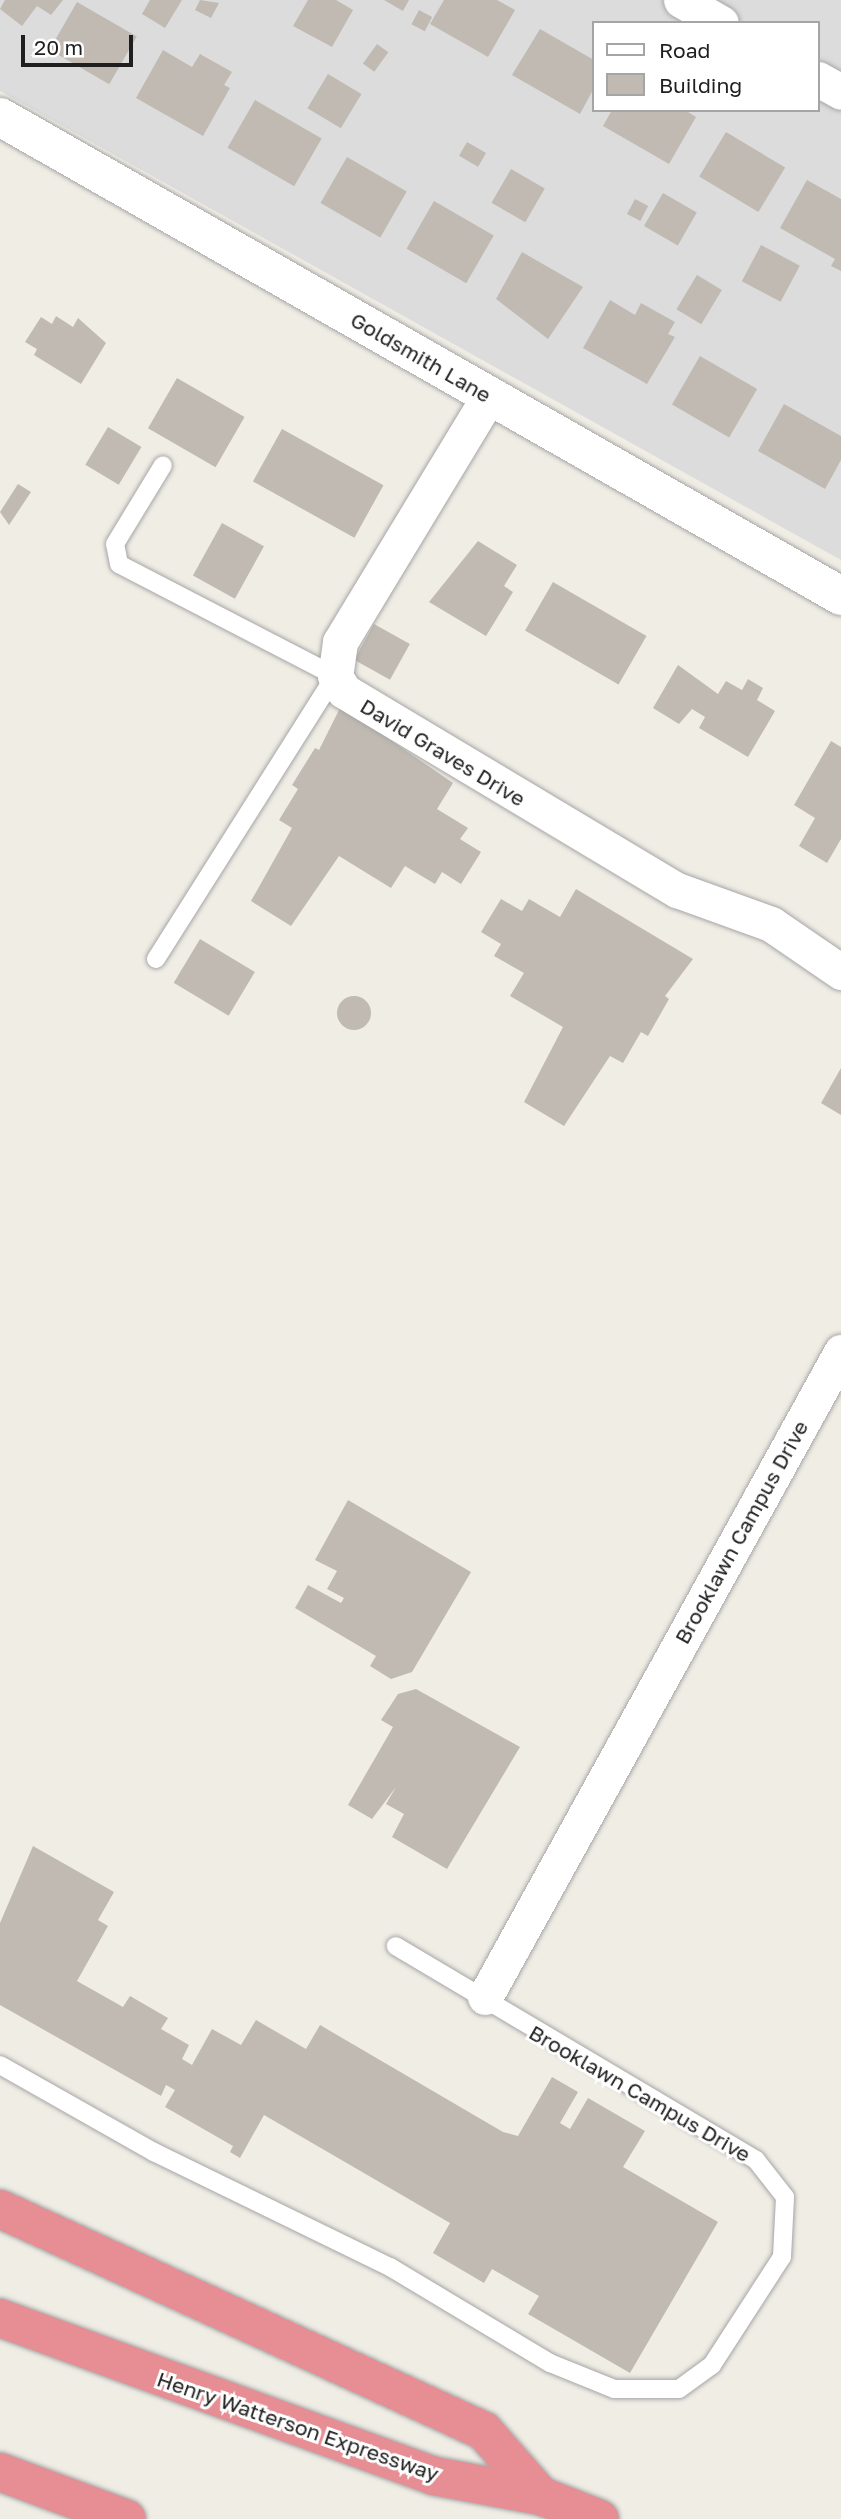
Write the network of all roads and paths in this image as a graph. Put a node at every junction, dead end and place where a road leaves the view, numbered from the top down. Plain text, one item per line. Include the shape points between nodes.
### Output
1 (681, 0) edge
2 (718, 21) edge
3 (820, 80) edge
4 (841, 92) edge
5 (0, 117) edge
6 (489, 396) junction
7 (163, 465) dead end
8 (841, 597) edge
9 (335, 676) junction
10 (156, 960) dead end
11 (841, 972) edge
12 (841, 1352) edge
13 (396, 1946) dead end
14 (485, 1997) junction
15 (0, 2065) edge
16 (0, 2209) edge
17 (0, 2318) edge
18 (0, 2472) edge
19 (541, 2496) junction
20 (127, 2519) edge
21 (600, 2519) edge

1 - 2 street
3 - 4 street
5 - 6 street, Goldsmith Lane
6 - 8 street, Goldsmith Lane
6 - 9 street via 340,642
7 - 9 lane via 115,544 118,564
9 - 10 lane
9 - 11 street, David Graves Drive via 359,704 653,877 771,924
12 - 14 street, Brooklawn Campus Drive
13 - 14 lane
14 - 15 lane, Brooklawn Campus Drive via 517,2022 756,2160 785,2197 782,2258 712,2365 679,2389 614,2389 550,2363 390,2267 154,2152
16 - 19 highway via 484,2431
17 - 19 highway, Henry Watterson Expressway via 434,2476
18 - 20 highway
19 - 21 highway, Henry Watterson Expressway

